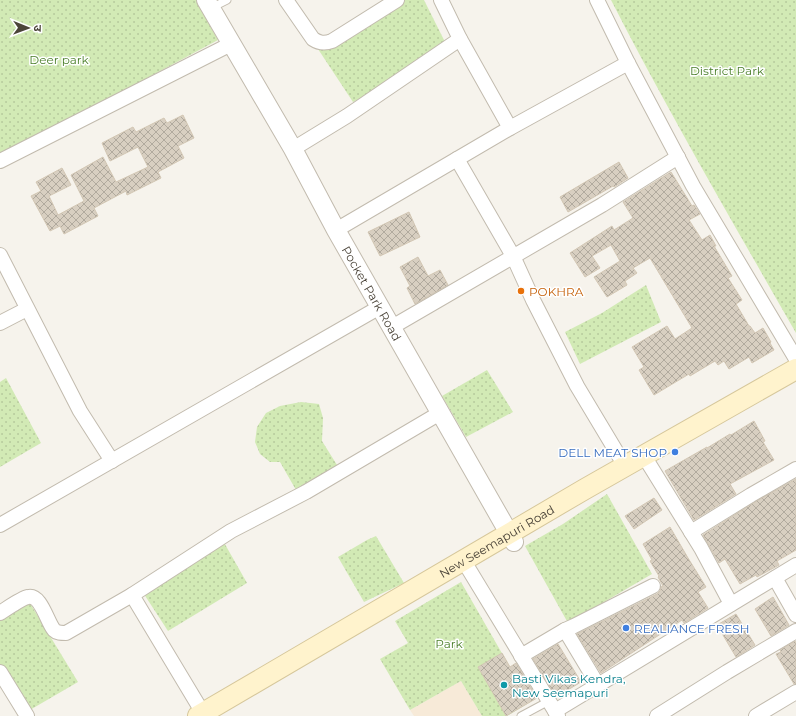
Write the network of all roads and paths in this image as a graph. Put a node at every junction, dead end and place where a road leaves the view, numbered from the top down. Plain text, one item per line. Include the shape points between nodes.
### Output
1 (227, 0) edge
2 (286, 0) edge
3 (397, 0) edge
4 (441, 0) edge
5 (597, 0) edge
6 (208, 4) edge
7 (460, 39) junction
8 (231, 44) junction
9 (628, 63) junction
10 (510, 128) junction
11 (293, 149) junction
12 (678, 157) junction
13 (457, 159) junction
14 (0, 161) edge
15 (336, 230) junction
16 (0, 255) edge
17 (513, 256) junction
18 (380, 307) junction
19 (28, 309) junction
20 (0, 323) edge
21 (392, 327) junction
22 (796, 359) edge
23 (796, 369) edge
24 (796, 380) edge
25 (440, 413) junction
26 (646, 459) junction
27 (112, 461) junction
28 (625, 466) junction
29 (796, 469) edge
30 (0, 526) edge
31 (691, 532) junction
32 (512, 538) junction
33 (796, 565) edge
34 (468, 568) junction
35 (775, 578) junction
36 (653, 586) dead end
37 (132, 595) junction
38 (731, 604) junction
39 (0, 613) edge
40 (796, 614) edge
41 (565, 630) junction
42 (796, 631) edge
43 (521, 656) junction
44 (0, 672) edge
45 (598, 685) junction
46 (796, 692) edge
47 (554, 709) edge
48 (205, 715) edge
49 (27, 716) edge
50 (521, 716) edge
51 (657, 716) edge
52 (756, 716) edge

1 - 6 lane
2 - 3 street via 313,39 325,43
4 - 7 street
5 - 9 street
6 - 8 street, Pocket Park Road
7 - 10 street
7 - 11 street via 347,116
8 - 11 street, Pocket Park Road
8 - 14 street
9 - 10 street
9 - 12 street
10 - 13 street
11 - 15 street, Pocket Park Road
12 - 17 street via 602,205
12 - 22 street
13 - 15 street
13 - 17 street
15 - 18 street, Pocket Park Road
16 - 19 street
17 - 21 street
17 - 28 street via 577,386
18 - 21 street, Pocket Park Road
18 - 27 street
19 - 20 street
19 - 27 street via 80,412
21 - 25 street, Pocket Park Road
23 - 26 main road, New Seemapuri Road
24 - 26 main road, New Seemapuri Road
25 - 32 street, Pocket Park Road
25 - 37 street via 306,492 232,531
26 - 28 main road, New Seemapuri Road
26 - 31 street
26 - 32 main road, New Seemapuri Road via 576,504
27 - 30 street
28 - 32 main road, New Seemapuri Road
29 - 31 street
31 - 38 street
32 - 34 main road, New Seemapuri Road
32 - 48 main road, New Seemapuri Road
33 - 35 street
34 - 43 street
34 - 48 main road, New Seemapuri Road
35 - 38 street
35 - 40 street
36 - 41 street
37 - 39 street via 66,633 54,630 38,601 33,597 27,597
37 - 48 street
38 - 45 street
41 - 43 street
41 - 45 street
42 - 51 street
43 - 47 street
44 - 49 street
45 - 47 street
46 - 52 street
47 - 50 lane

